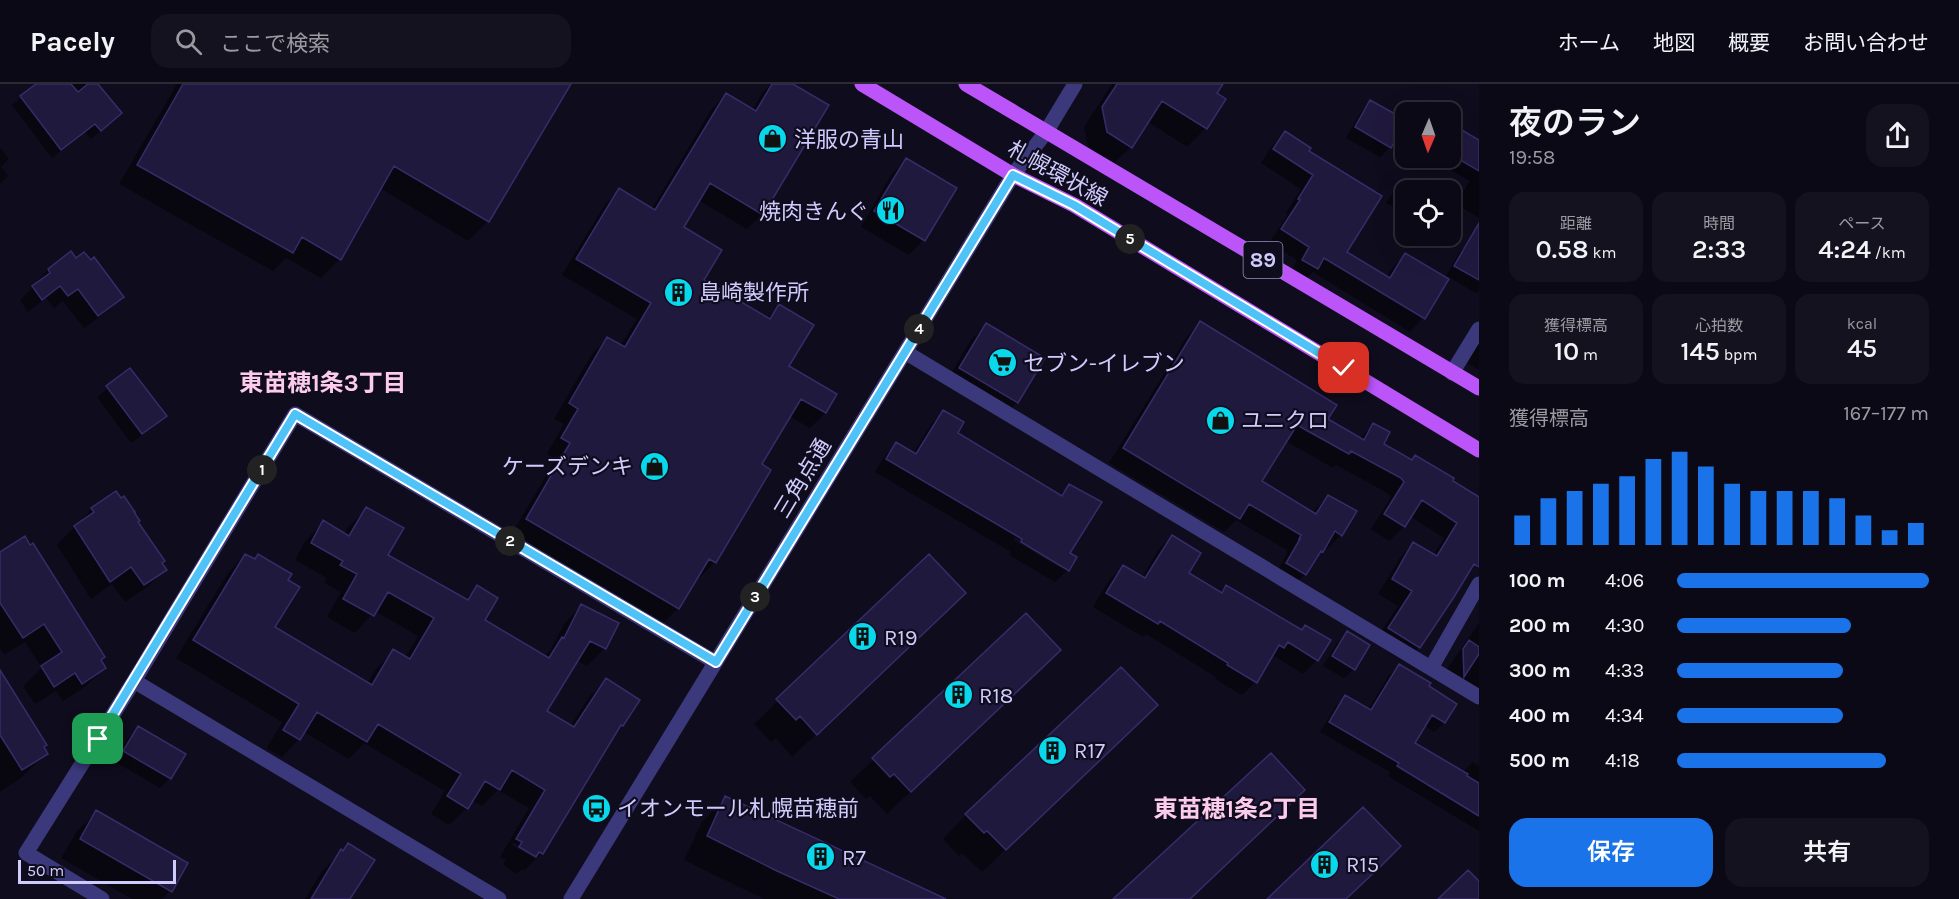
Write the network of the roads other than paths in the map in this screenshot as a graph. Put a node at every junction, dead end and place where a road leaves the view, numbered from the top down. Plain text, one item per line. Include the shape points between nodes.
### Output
1 (966, 84) edge
2 (1075, 84) edge
3 (863, 86) edge
4 (1046, 132) junction
5 (1013, 175) junction
6 (1479, 329) edge
7 (905, 352) junction
8 (1452, 373) junction
9 (1479, 388) edge
10 (1479, 450) edge
11 (1479, 584) edge
12 (716, 662) junction
13 (1431, 668) junction
14 (134, 681) junction
15 (1479, 697) edge
16 (102, 899) edge
17 (500, 899) edge
18 (571, 899) edge

1 - 4 main road, 札幌環状線 / 89
2 - 4 street, 三角点通
3 - 5 main road, 札幌環状線 / 89
4 - 5 street, 三角点通
4 - 8 main road, 札幌環状線 / 89
5 - 7 street, 三角点通
5 - 10 main road, 札幌環状線 / 89 via 1074,205
6 - 8 street
7 - 12 street, 三角点通
7 - 13 street
8 - 9 main road, 札幌環状線 / 89
11 - 13 street
12 - 14 street via 295,414
12 - 18 street, 三角点通
13 - 15 street
14 - 16 street via 26,854
14 - 17 street

